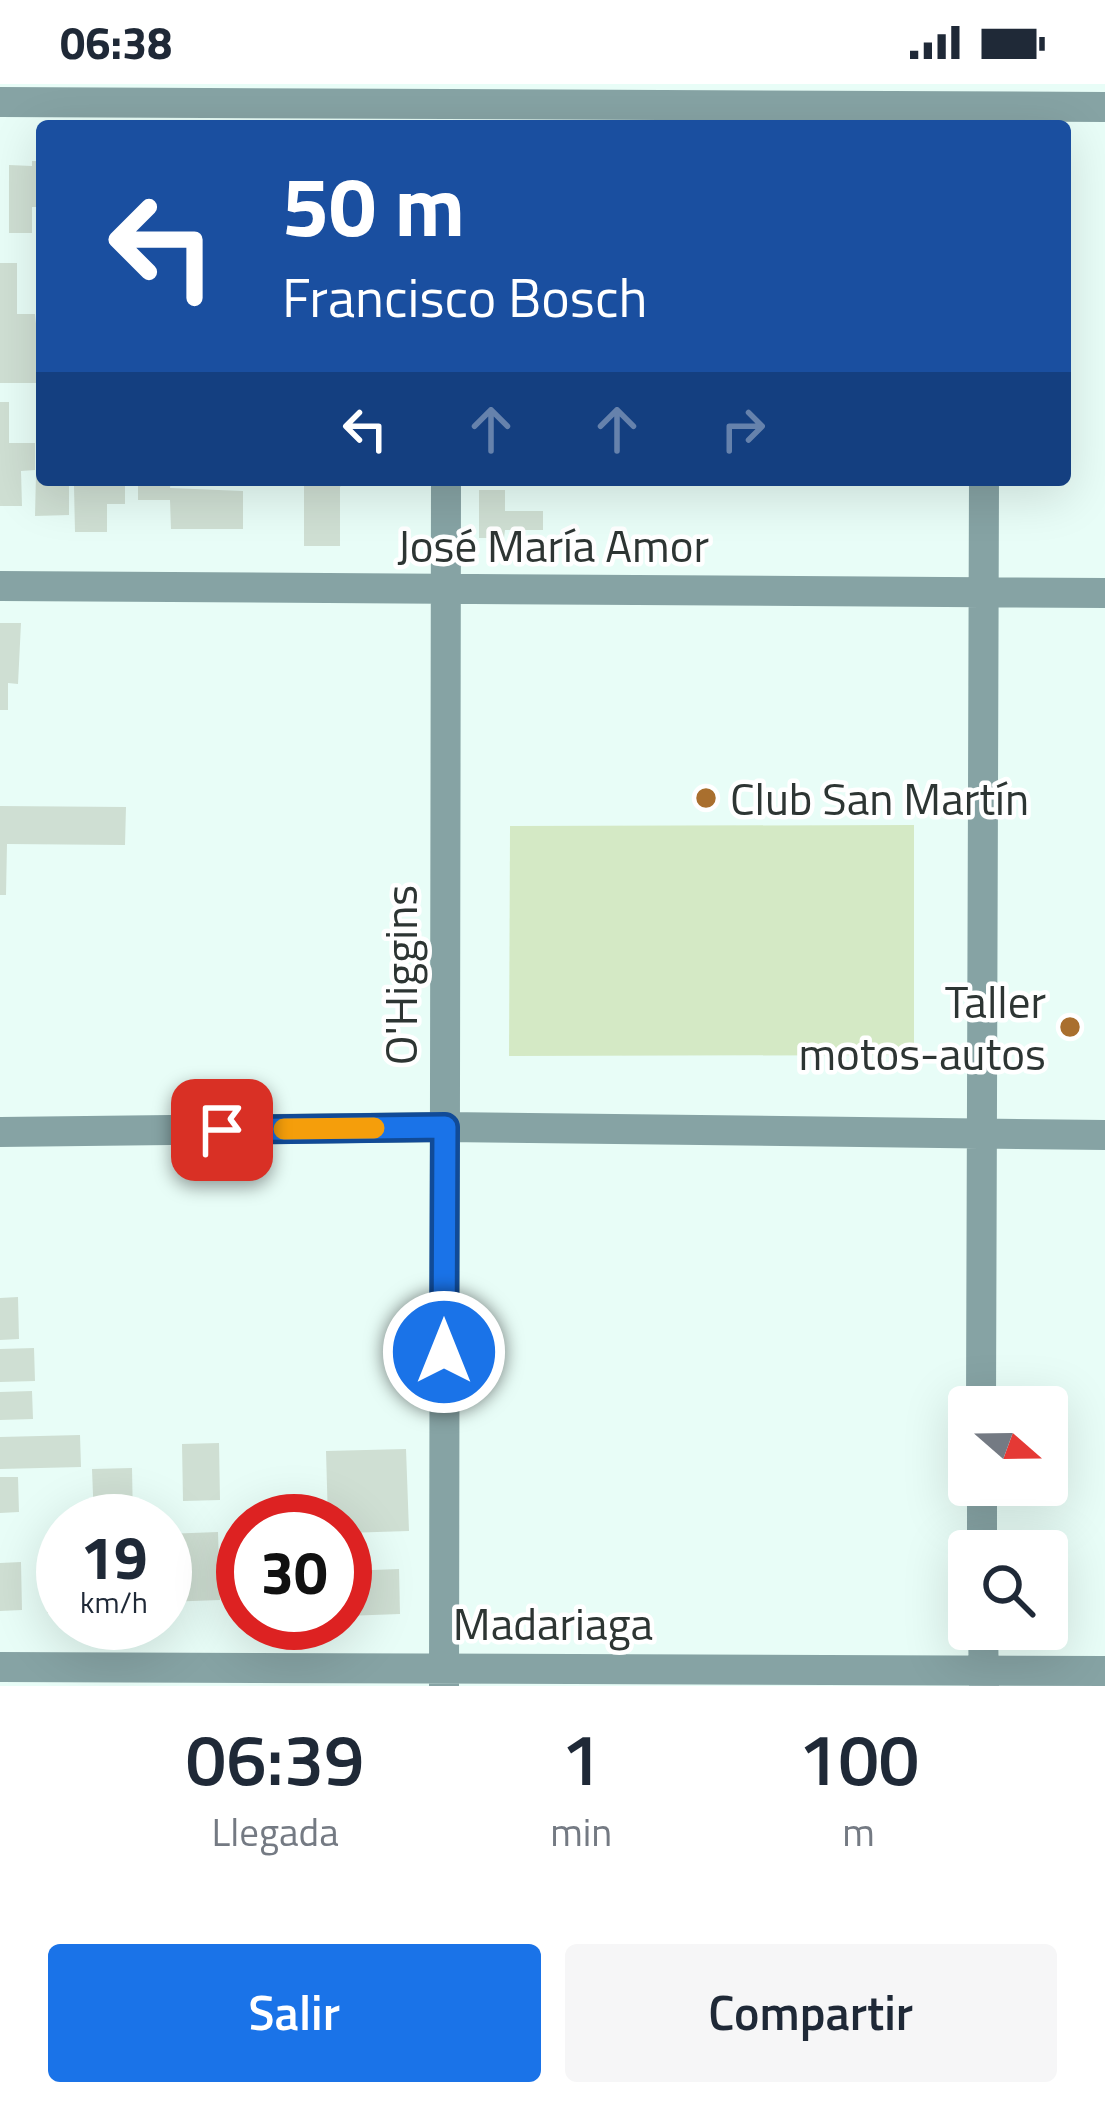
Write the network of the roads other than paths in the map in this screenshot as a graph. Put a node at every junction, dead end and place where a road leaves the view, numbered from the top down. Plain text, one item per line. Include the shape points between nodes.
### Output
1 (0, 102) edge
2 (446, 104) edge
3 (984, 106) edge
4 (1105, 107) edge
5 (446, 486) edge
6 (985, 486) edge
7 (0, 586) edge
8 (446, 589) junction
9 (985, 592) junction
10 (1105, 592) edge
11 (445, 1127) junction
12 (0, 1132) edge
13 (978, 1135) junction
14 (1105, 1135) edge
15 (981, 1386) edge
16 (0, 1667) edge
17 (1105, 1671) edge
18 (444, 1677) edge
19 (984, 1677) edge

1 - 2 street
2 - 3 street
3 - 4 street
5 - 8 street, O'Higgins
6 - 9 street
7 - 8 street, José María Amor
8 - 9 street, José María Amor
8 - 11 street, O'Higgins
9 - 10 street, José María Amor
9 - 13 street
11 - 12 street
11 - 13 street
11 - 18 street, O'Higgins
13 - 14 street
13 - 15 street
16 - 18 street, Madariaga
17 - 19 street, Madariaga
18 - 19 street, Madariaga

